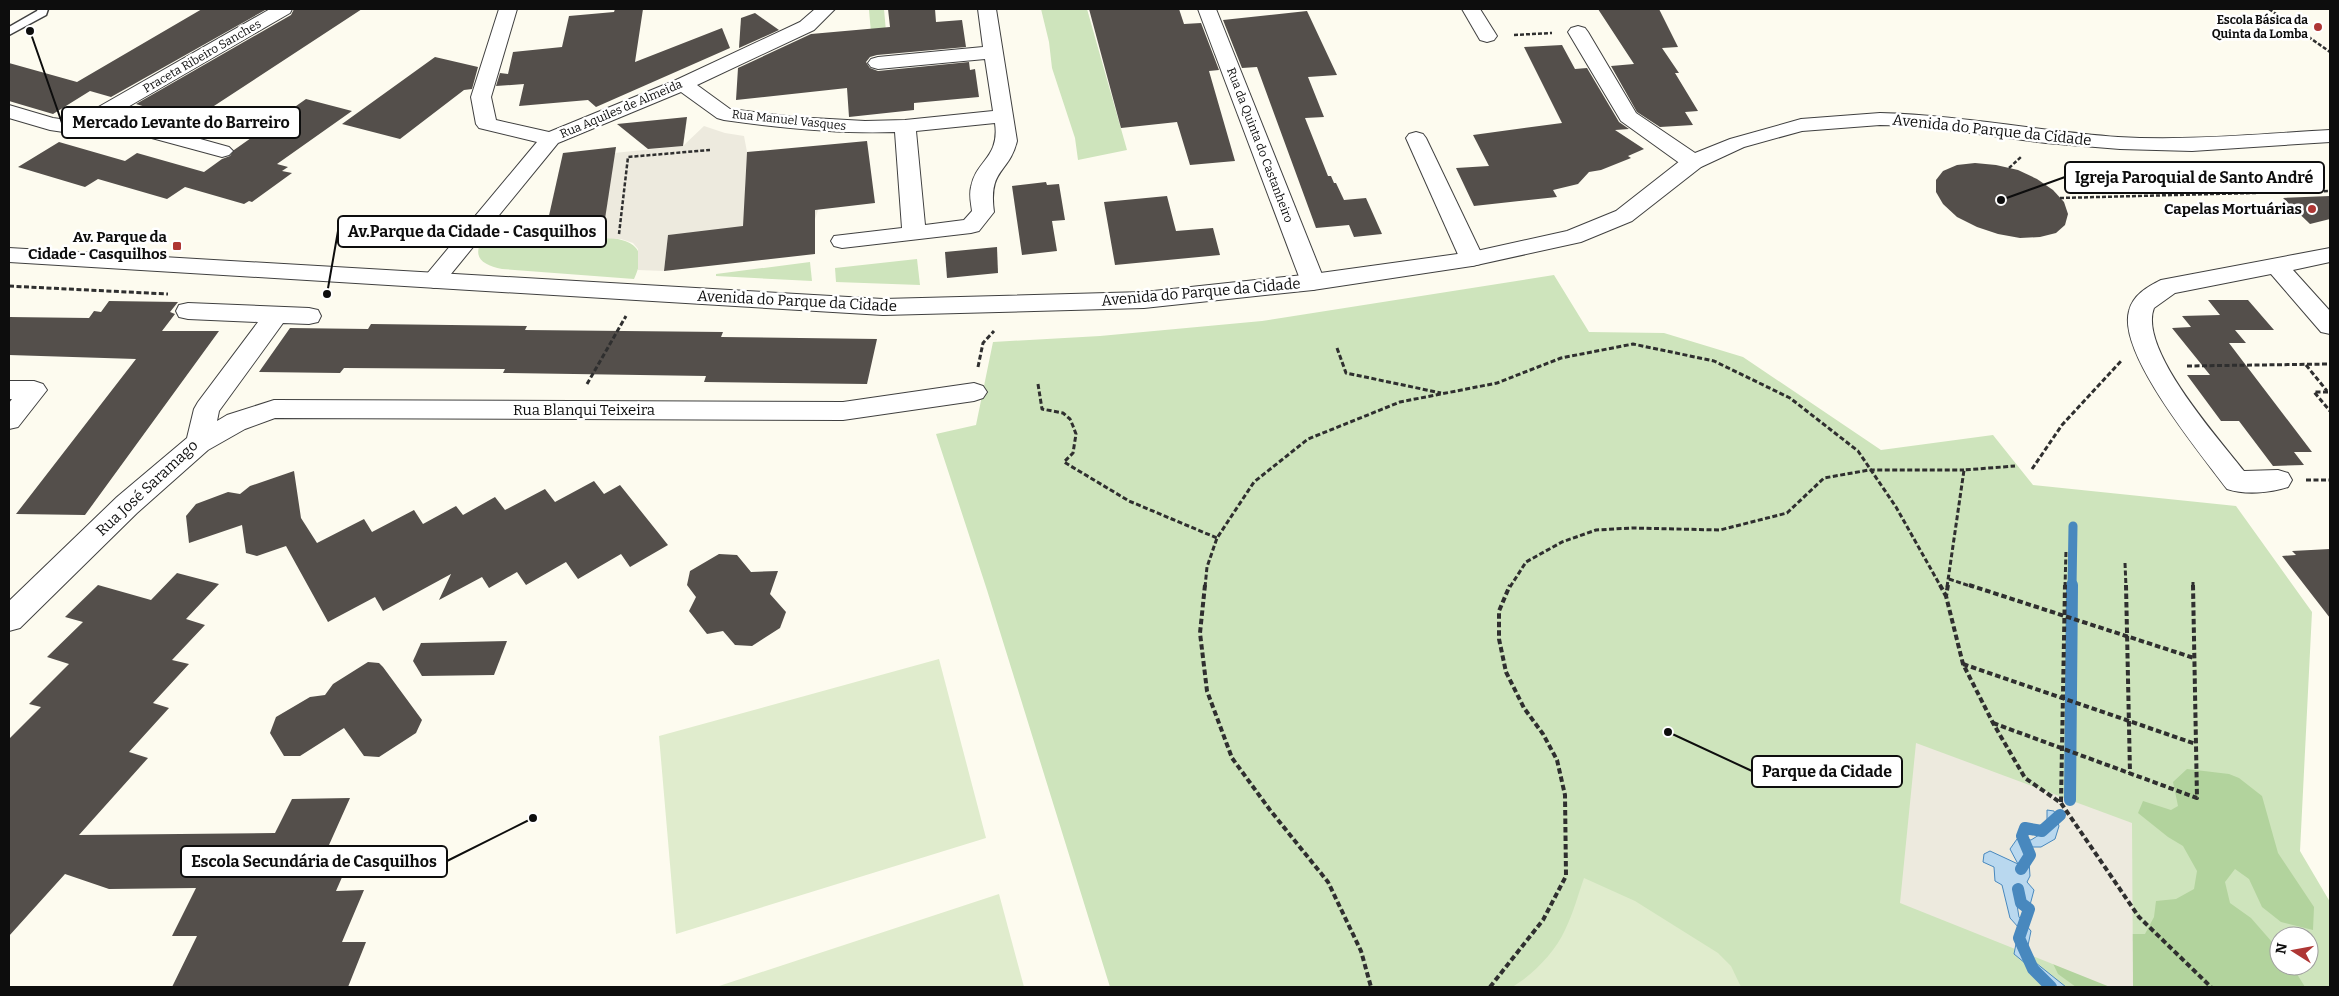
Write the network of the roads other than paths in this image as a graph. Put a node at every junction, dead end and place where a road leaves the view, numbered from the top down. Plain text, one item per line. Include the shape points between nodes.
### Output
1 (43, 9) edge
2 (283, 9) edge
3 (508, 9) edge
4 (826, 9) edge
5 (987, 9) edge
6 (1207, 9) edge
7 (1471, 9) edge
8 (9, 32) edge
9 (1578, 32) road end
10 (1487, 36) road end
11 (994, 52) junction
12 (878, 63) dead end
13 (683, 84) junction
14 (9, 111) edge
15 (1004, 116) junction
16 (99, 117) junction
17 (905, 126) junction
18 (2330, 136) edge
19 (1416, 138) dead end
20 (551, 139) junction
21 (222, 151) dead end
22 (1693, 162) junction
23 (914, 234) junction
24 (842, 241) dead end
25 (9, 255) edge
26 (2330, 255) edge
27 (1472, 259) junction
28 (2278, 267) junction
29 (434, 280) junction
30 (1313, 282) junction
31 (188, 311) road end
32 (276, 314) junction
33 (309, 316) dead end
34 (2330, 326) edge
35 (9, 390) edge
36 (974, 392) dead end
37 (9, 420) edge
38 (199, 443) junction
39 (2278, 480) dead end
40 (11, 614) edge

1 - 8 lane via 42,13
2 - 16 street, Praceta Ribeiro Sanches
3 - 20 street via 481,97 486,124
4 - 13 street, Rua Aquiles de Almeida via 807,26
5 - 11 street
6 - 30 street, Rua da Quinta do Castanheiro
7 - 10 street
9 - 22 street via 1628,116
11 - 12 street
11 - 15 street
13 - 17 street, Rua Manuel Vasques via 724,114 865,128
13 - 20 street, Rua Aquiles de Almeida
14 - 16 street, Praceta Ribeiro Sanches via 50,124 77,128
15 - 17 street, Rua Manuel Vasques
15 - 23 street via 1007,144 981,187 983,212 971,226
16 - 21 street
17 - 23 street
18 - 22 street, Avenida do Parque da Cidade via 2192,145 2120,143 2046,137 1948,123 1880,119 1801,125 1737,143
19 - 27 street
20 - 29 street, Rua Aquiles de Almeida
22 - 27 street, Avenida do Parque da Cidade via 1624,216 1573,237
23 - 24 street
25 - 29 street, Avenida do Parque da Cidade
26 - 28 street
27 - 30 street, Avenida do Parque da Cidade
28 - 34 street
28 - 39 street via 2169,286 2149,296 2139,315 2142,339 2154,366 2237,482
29 - 30 street, Avenida do Parque da Cidade via 883,307 1144,300
31 - 32 street
32 - 33 street
32 - 38 street, Rua José Saramago via 207,408
35 - 37 street via 34,390
36 - 38 street, Rua Blanqui Teixeira via 843,411 274,410 236,422
38 - 40 street, Rua José Saramago via 127,505

